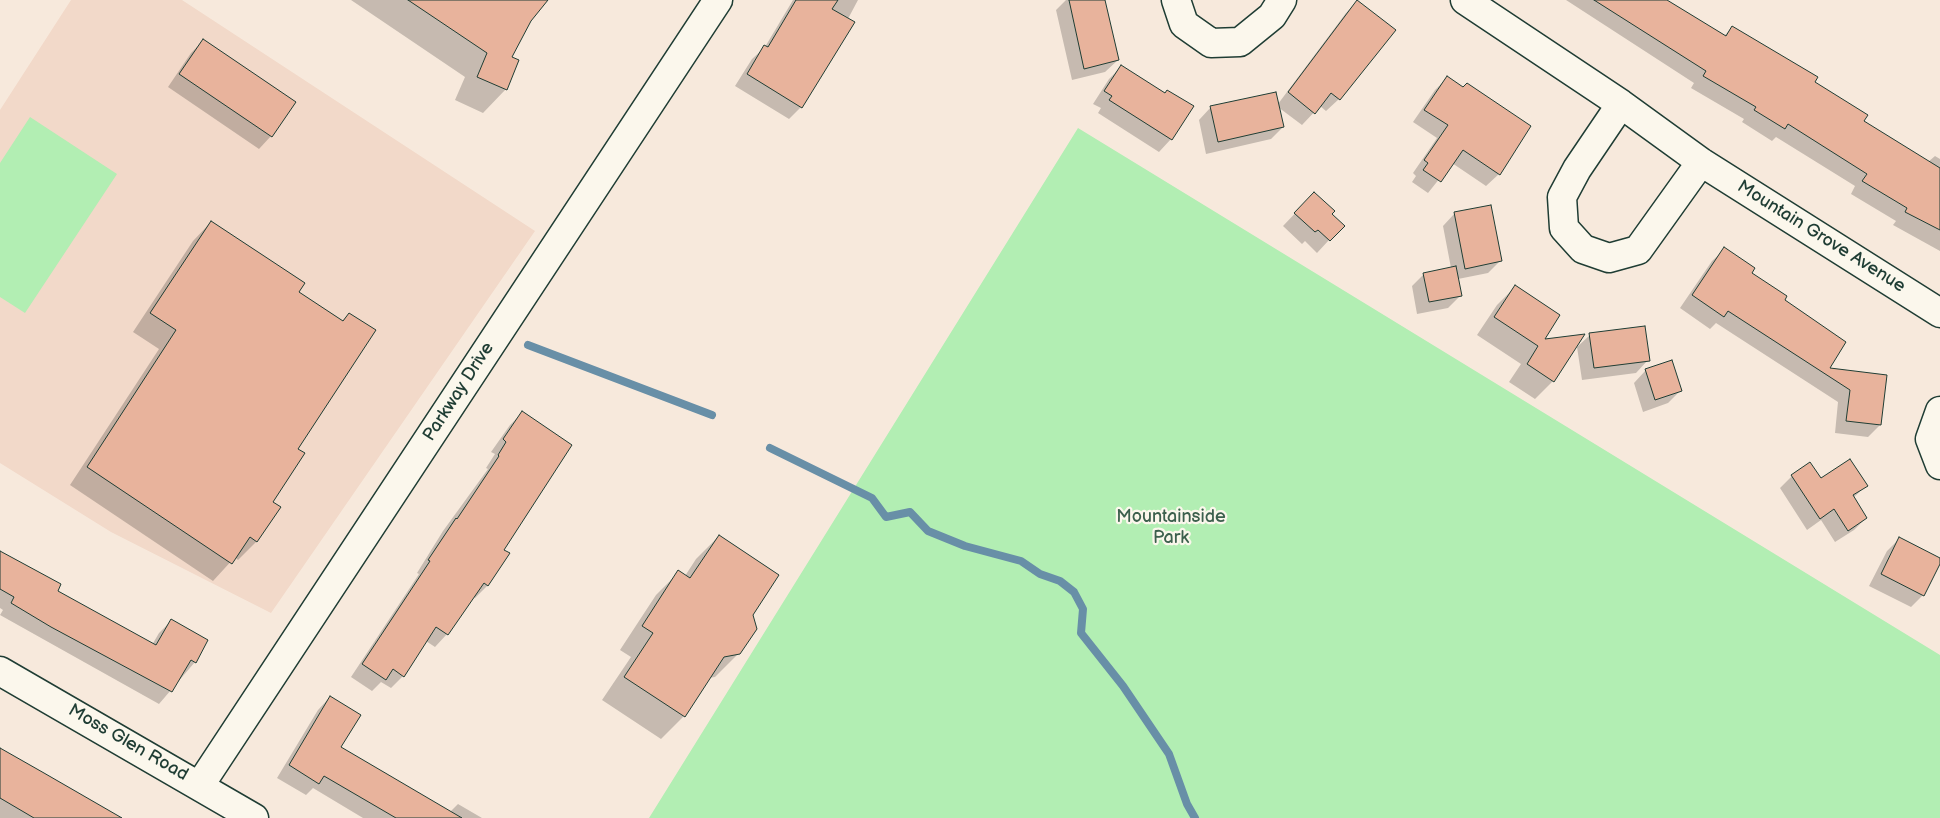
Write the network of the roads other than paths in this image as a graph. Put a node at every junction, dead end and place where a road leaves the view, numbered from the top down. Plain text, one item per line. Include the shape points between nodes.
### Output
1 (718, 0) edge
2 (1176, 0) edge
3 (1282, 0) edge
4 (1465, 0) edge
5 (1621, 104) junction
6 (1701, 162) junction
7 (1940, 313) edge
8 (1940, 411) edge
9 (1940, 465) edge
10 (0, 671) edge
11 (200, 785) junction
12 (254, 818) edge

1 - 11 street, Parkway Drive
2 - 3 street via 1184,24 1212,43 1240,42 1272,16
4 - 5 street, Mountain Grove Avenue
5 - 6 street, Mountain Grove Avenue
5 - 6 street via 1562,197 1564,228 1583,249 1609,258 1638,250
6 - 7 street, Mountain Grove Avenue
8 - 9 street via 1930,439
10 - 11 street, Moss Glen Road
11 - 12 street, Moss Glen Road

